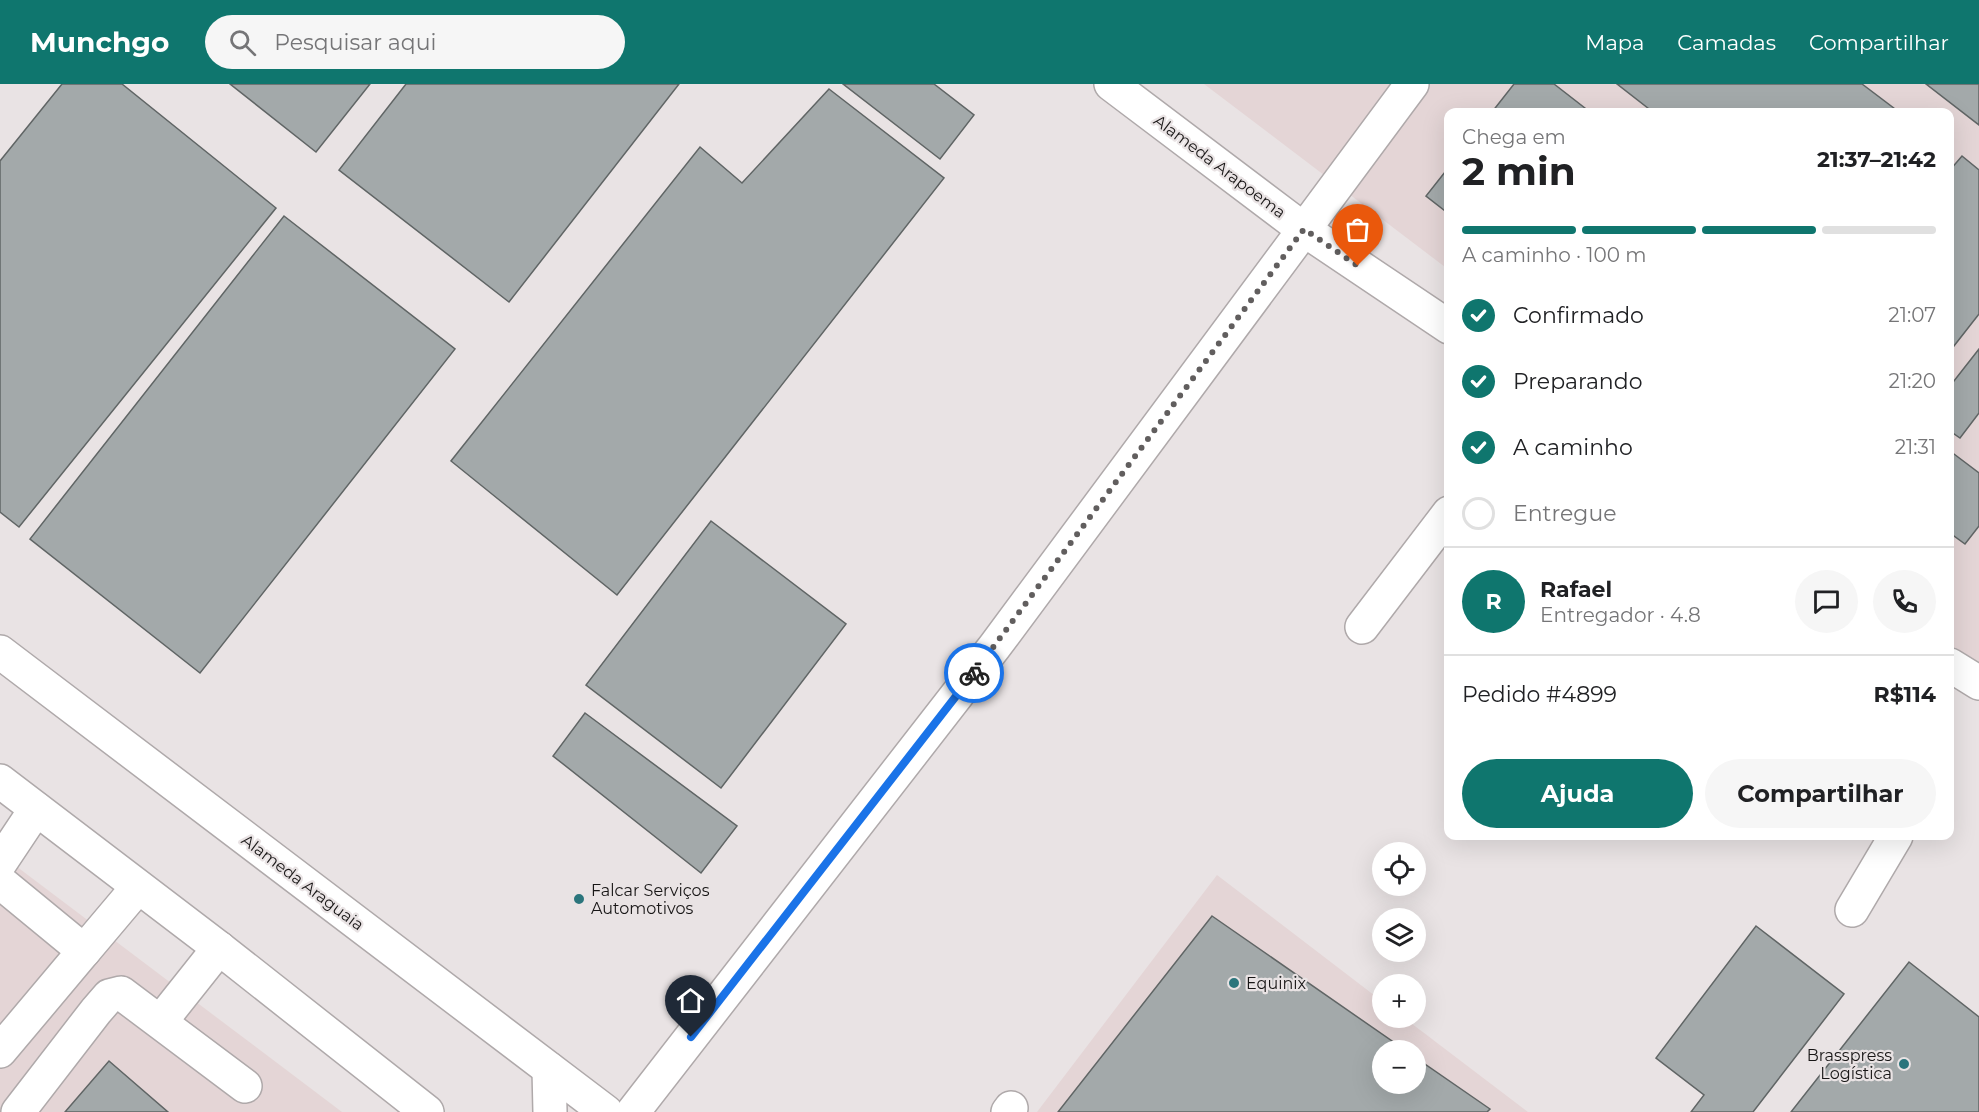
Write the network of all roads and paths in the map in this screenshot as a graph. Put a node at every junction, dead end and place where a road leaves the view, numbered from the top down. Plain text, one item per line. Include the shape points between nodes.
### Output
1 (1111, 84) edge
2 (1413, 84) edge
3 (1304, 229) junction
4 (1444, 324) edge
5 (1444, 520) edge
6 (1362, 627) dead end
7 (0, 652) edge
8 (1954, 667) edge
9 (1979, 683) edge
10 (0, 781) edge
11 (36, 808) junction
12 (1894, 840) edge
13 (0, 863) edge
14 (0, 882) edge
15 (138, 887) junction
16 (1852, 910) dead end
17 (219, 948) junction
18 (84, 951) junction
19 (161, 1021) junction
20 (0, 1051) edge
21 (549, 1069) junction
22 (245, 1086) dead end
23 (18, 1112) edge
24 (427, 1112) edge
25 (550, 1112) edge
26 (606, 1112) edge
27 (633, 1112) edge

1 - 3 street, Alameda Arapoema
2 - 3 street
3 - 4 street, Alameda Arapoema
3 - 27 street via 995,646
5 - 6 street
7 - 21 street, Alameda Araguaia
8 - 9 street
10 - 11 street
11 - 13 street
11 - 15 street
12 - 16 street
14 - 18 street
15 - 17 street
15 - 18 street
17 - 19 street
17 - 24 street
18 - 20 street
19 - 22 street
19 - 23 street via 121,993 109,996
21 - 25 street
21 - 26 street, Alameda Araguaia

